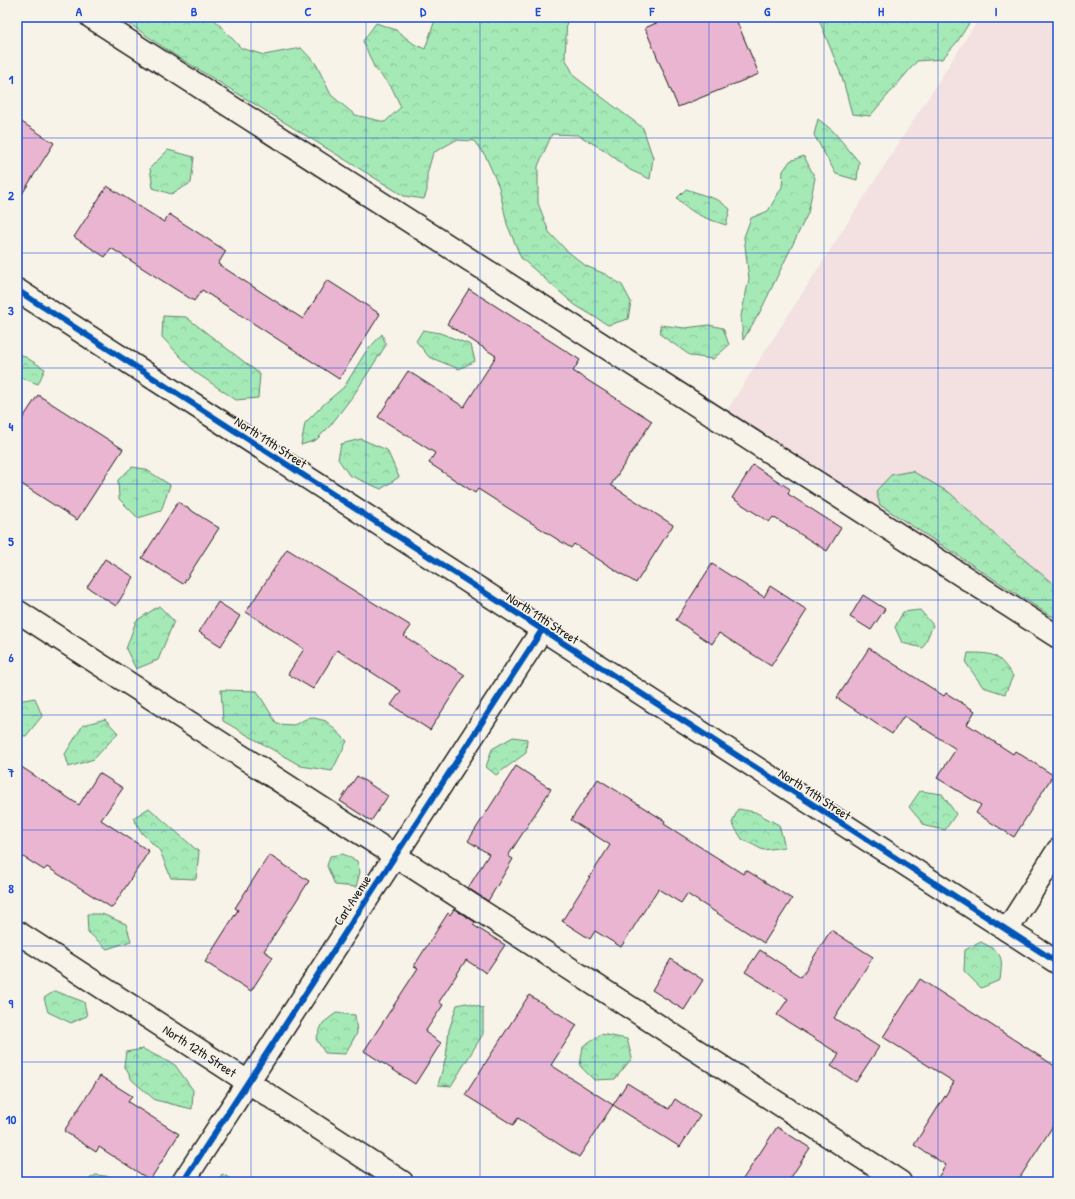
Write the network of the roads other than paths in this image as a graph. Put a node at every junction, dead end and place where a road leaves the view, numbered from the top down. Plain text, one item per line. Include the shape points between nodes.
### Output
1 (90, 17) edge
2 (17, 290) edge
3 (17, 611) edge
4 (542, 630) junction
5 (1058, 637) edge
6 (1058, 850) edge
7 (394, 856) junction
8 (1007, 930) junction
9 (17, 932) edge
10 (1058, 963) edge
11 (248, 1082) junction
12 (183, 1182) edge
13 (402, 1182) edge
14 (900, 1182) edge

1 - 5 street
2 - 4 street, North 11th Street
3 - 7 street
4 - 7 street, Carl Avenue
4 - 8 street, North 11th Street
6 - 8 street
7 - 11 street, Carl Avenue
7 - 14 street
8 - 10 street, North 11th Street
9 - 11 street, North 12th Street
11 - 12 street, Carl Avenue
11 - 13 street, North 12th Street

